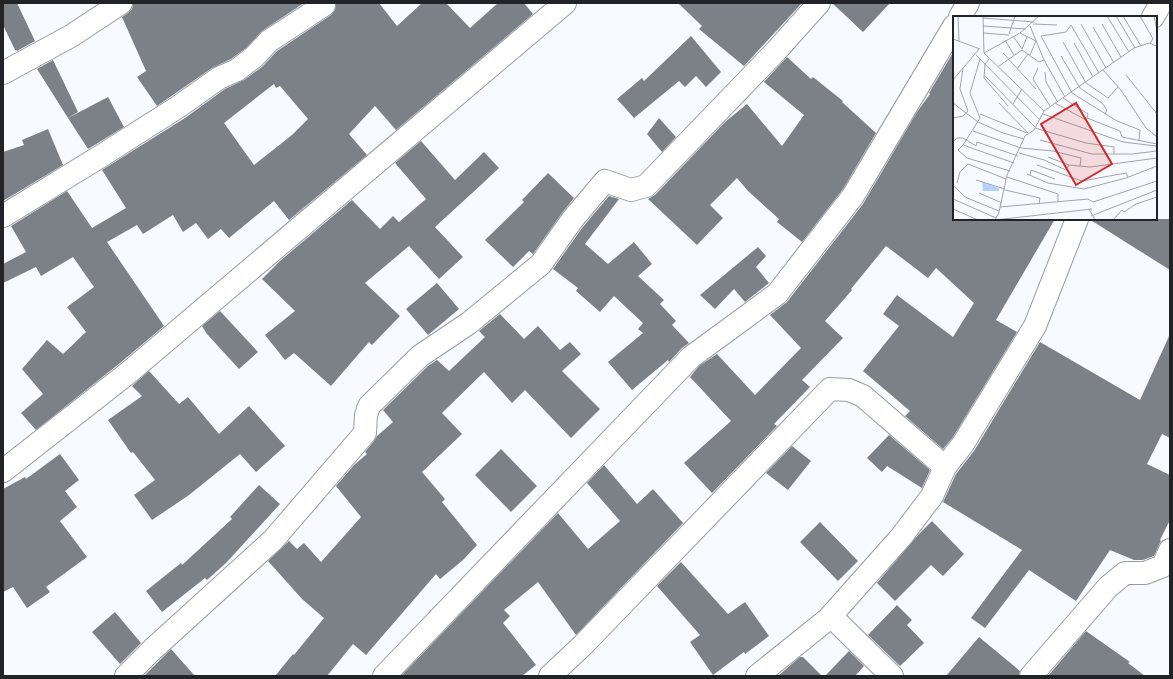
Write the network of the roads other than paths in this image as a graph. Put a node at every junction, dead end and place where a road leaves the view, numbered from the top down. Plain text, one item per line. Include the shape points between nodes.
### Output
1 (121, 3) edge
2 (322, 3) edge
3 (565, 3) edge
4 (819, 3) edge
5 (968, 3) edge
6 (1161, 3) edge
7 (961, 16) edge
8 (1154, 16) edge
9 (953, 28) edge
10 (3, 73) edge
11 (3, 216) edge
12 (1077, 220) edge
13 (945, 467) junction
14 (3, 471) edge
15 (1170, 550) edge
16 (831, 616) junction
17 (126, 676) edge
18 (384, 676) edge
19 (550, 676) edge
20 (757, 676) edge
21 (892, 676) edge
22 (1031, 676) edge

1 - 10 street via 71,36
2 - 11 street via 324,5 269,41 237,70 220,78 102,156
3 - 14 street via 128,373
4 - 17 street via 646,186 631,190 605,181 572,220 541,264 469,323 420,356 369,406 365,433 273,540
5 - 7 street
6 - 8 street
9 - 18 street via 853,196 777,294 691,357
12 - 13 street via 1035,326 963,444
13 - 16 street via 932,496 901,536
13 - 19 street via 863,396 849,390 830,389
15 - 22 street via 1163,566 1145,573 1125,573 1108,587
16 - 20 street
16 - 21 street

